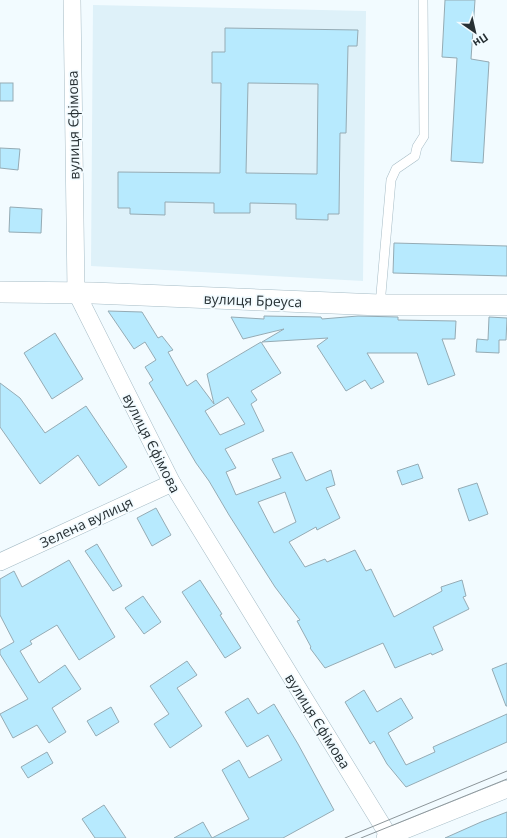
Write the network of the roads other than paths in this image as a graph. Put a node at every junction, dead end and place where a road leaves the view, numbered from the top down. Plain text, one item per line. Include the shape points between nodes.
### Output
1 (72, 0) edge
2 (423, 0) edge
3 (0, 292) edge
4 (76, 292) junction
5 (380, 305) junction
6 (507, 305) edge
7 (172, 483) junction
8 (0, 562) edge
9 (507, 789) edge
10 (388, 837) edge

1 - 4 street, вулиця Єфімова
2 - 5 lane via 424,136 415,156 396,169 391,180
3 - 4 street, вулиця Бреуса
4 - 5 street, вулиця Бреуса
4 - 7 street, вулиця Єфімова
5 - 6 street, вулиця Бреуса
7 - 8 street, Зелена вулиця
7 - 10 street, вулиця Єфімова
9 - 10 street

